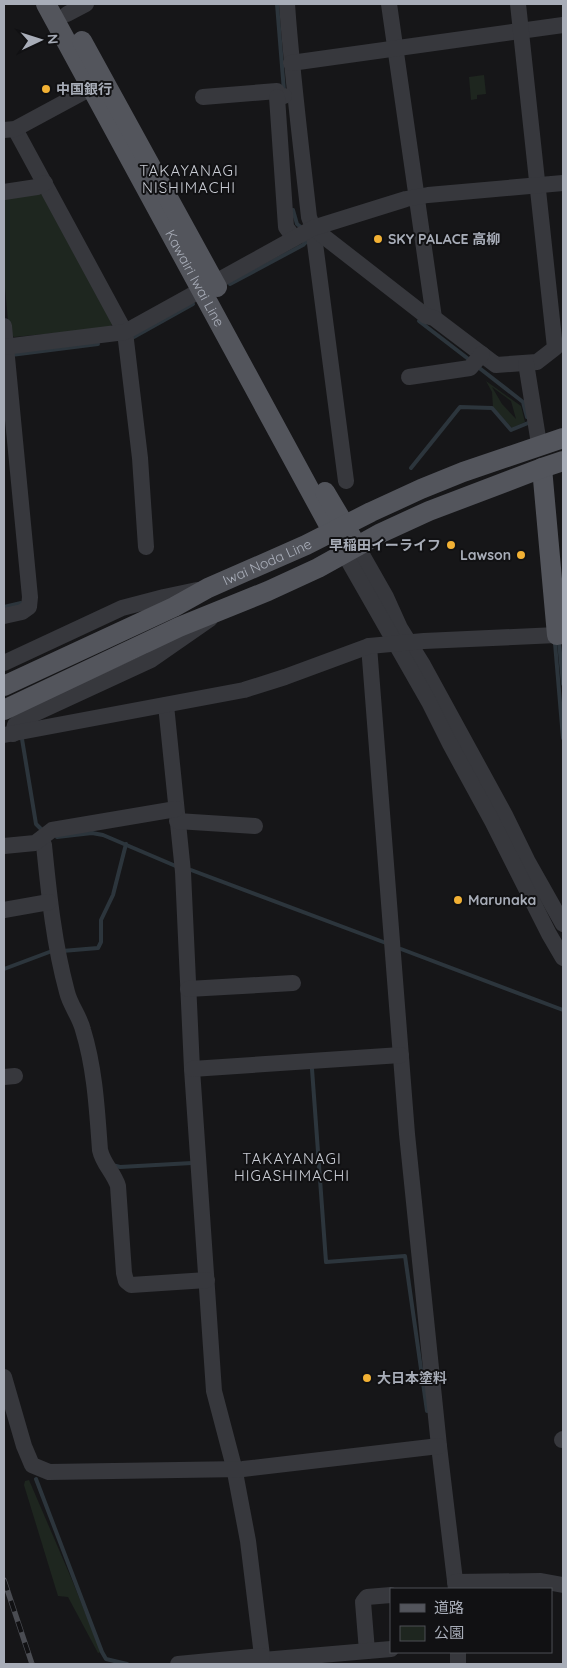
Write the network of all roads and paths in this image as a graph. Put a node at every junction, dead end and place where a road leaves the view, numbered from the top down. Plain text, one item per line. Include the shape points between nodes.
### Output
1 (46, 4) edge
2 (86, 4) edge
3 (287, 4) edge
4 (389, 4) edge
5 (518, 4) edge
6 (64, 9) edge
7 (563, 25) edge
8 (520, 30) junction
9 (396, 49) junction
10 (291, 62) junction
11 (91, 88) junction
12 (286, 96) junction
13 (202, 97) dead end
14 (288, 125) junction
15 (9, 129) edge
16 (291, 162) junction
17 (45, 183) junction
18 (563, 183) edge
19 (538, 185) junction
20 (4, 192) edge
21 (416, 196) junction
22 (307, 236) junction
23 (208, 287) junction
24 (556, 294) edge
25 (434, 318) junction
26 (4, 326) edge
27 (125, 332) junction
28 (5, 347) edge
29 (476, 361) junction
30 (526, 363) junction
31 (409, 377) dead end
32 (8, 418) edge
33 (563, 438) edge
34 (540, 444) junction
35 (563, 461) edge
36 (542, 468) junction
37 (346, 481) dead end
38 (338, 528) junction
39 (146, 547) dead end
40 (351, 550) junction
41 (208, 588) junction
42 (224, 609) junction
43 (4, 616) edge
44 (560, 634) edge
45 (402, 643) junction
46 (369, 646) junction
47 (4, 663) edge
48 (4, 686) edge
49 (166, 705) junction
50 (4, 710) edge
51 (9, 734) edge
52 (177, 815) junction
53 (499, 818) junction
54 (255, 826) dead end
55 (44, 838) junction
56 (4, 846) edge
57 (528, 862) junction
58 (49, 902) junction
59 (4, 910) edge
60 (562, 918) edge
61 (549, 934) junction
62 (563, 958) edge
63 (293, 983) dead end
64 (188, 989) junction
65 (401, 1055) junction
66 (192, 1069) junction
67 (207, 1280) junction
68 (4, 1377) edge
69 (434, 1447) junction
70 (234, 1468) junction
71 (563, 1585) edge
72 (454, 1588) edge
73 (390, 1595) edge
74 (390, 1649) edge
75 (367, 1651) junction
76 (263, 1660) edge
77 (178, 1664) edge

1 - 11 main road, Kawairi Iwai Line
2 - 6 street
3 - 10 street
4 - 9 street
5 - 8 street
6 - 23 main road, Kawairi Iwai Line
7 - 8 street
8 - 9 street
8 - 19 street
9 - 10 street
9 - 21 street
10 - 12 street
11 - 15 street
11 - 23 main road, Kawairi Iwai Line
12 - 13 street via 277,91
12 - 14 street
14 - 16 street
14 - 16 street
15 - 17 street
16 - 22 street via 308,218
16 - 22 street via 286,227
17 - 20 street
17 - 27 street
18 - 19 street
19 - 21 street
19 - 24 street
21 - 22 street
21 - 25 street
22 - 23 street
22 - 25 street via 426,316
22 - 37 street
23 - 27 street
23 - 38 main road, Kawairi Iwai Line via 325,492
24 - 30 street via 555,348 537,362
25 - 29 street
26 - 28 street
27 - 28 street
27 - 39 street via 140,458
28 - 32 street
29 - 30 street via 496,365
29 - 31 street
30 - 34 street
32 - 43 street via 30,597 29,607
33 - 34 main road, Iwai Noda Line
34 - 38 main road, Iwai Noda Line via 438,482
35 - 36 main road, Iwai Noda Line
36 - 40 main road, Iwai Noda Line via 429,511
36 - 44 main road
38 - 40 main road, Kawairi Iwai Line
38 - 41 main road, Iwai Noda Line
40 - 42 main road, Iwai Noda Line
40 - 45 street
41 - 47 street via 122,608
41 - 48 main road, Iwai Noda Line
42 - 50 main road, Iwai Noda Line
42 - 51 street via 151,660 21,720
44 - 45 street
45 - 46 street
45 - 53 street via 424,665
46 - 49 street via 254,688
46 - 65 street
49 - 51 street
49 - 52 street
52 - 54 street
52 - 55 street via 52,830
52 - 64 street
53 - 57 street
53 - 61 street
55 - 56 street via 35,843
55 - 58 street
57 - 60 street
57 - 61 street via 537,893 556,930
58 - 59 street
58 - 67 street via 67,994 86,1038 96,1091 102,1159 118,1186 126,1281 131,1285
61 - 62 street
63 - 64 street
64 - 66 street
65 - 66 street
65 - 69 street
66 - 67 street
67 - 70 street via 214,1391
68 - 70 street via 32,1465 48,1472
69 - 70 street
69 - 72 street
70 - 76 street via 248,1541
71 - 72 street via 541,1581
73 - 75 street via 368,1597 363,1602
74 - 75 street
75 - 76 street
76 - 77 street

